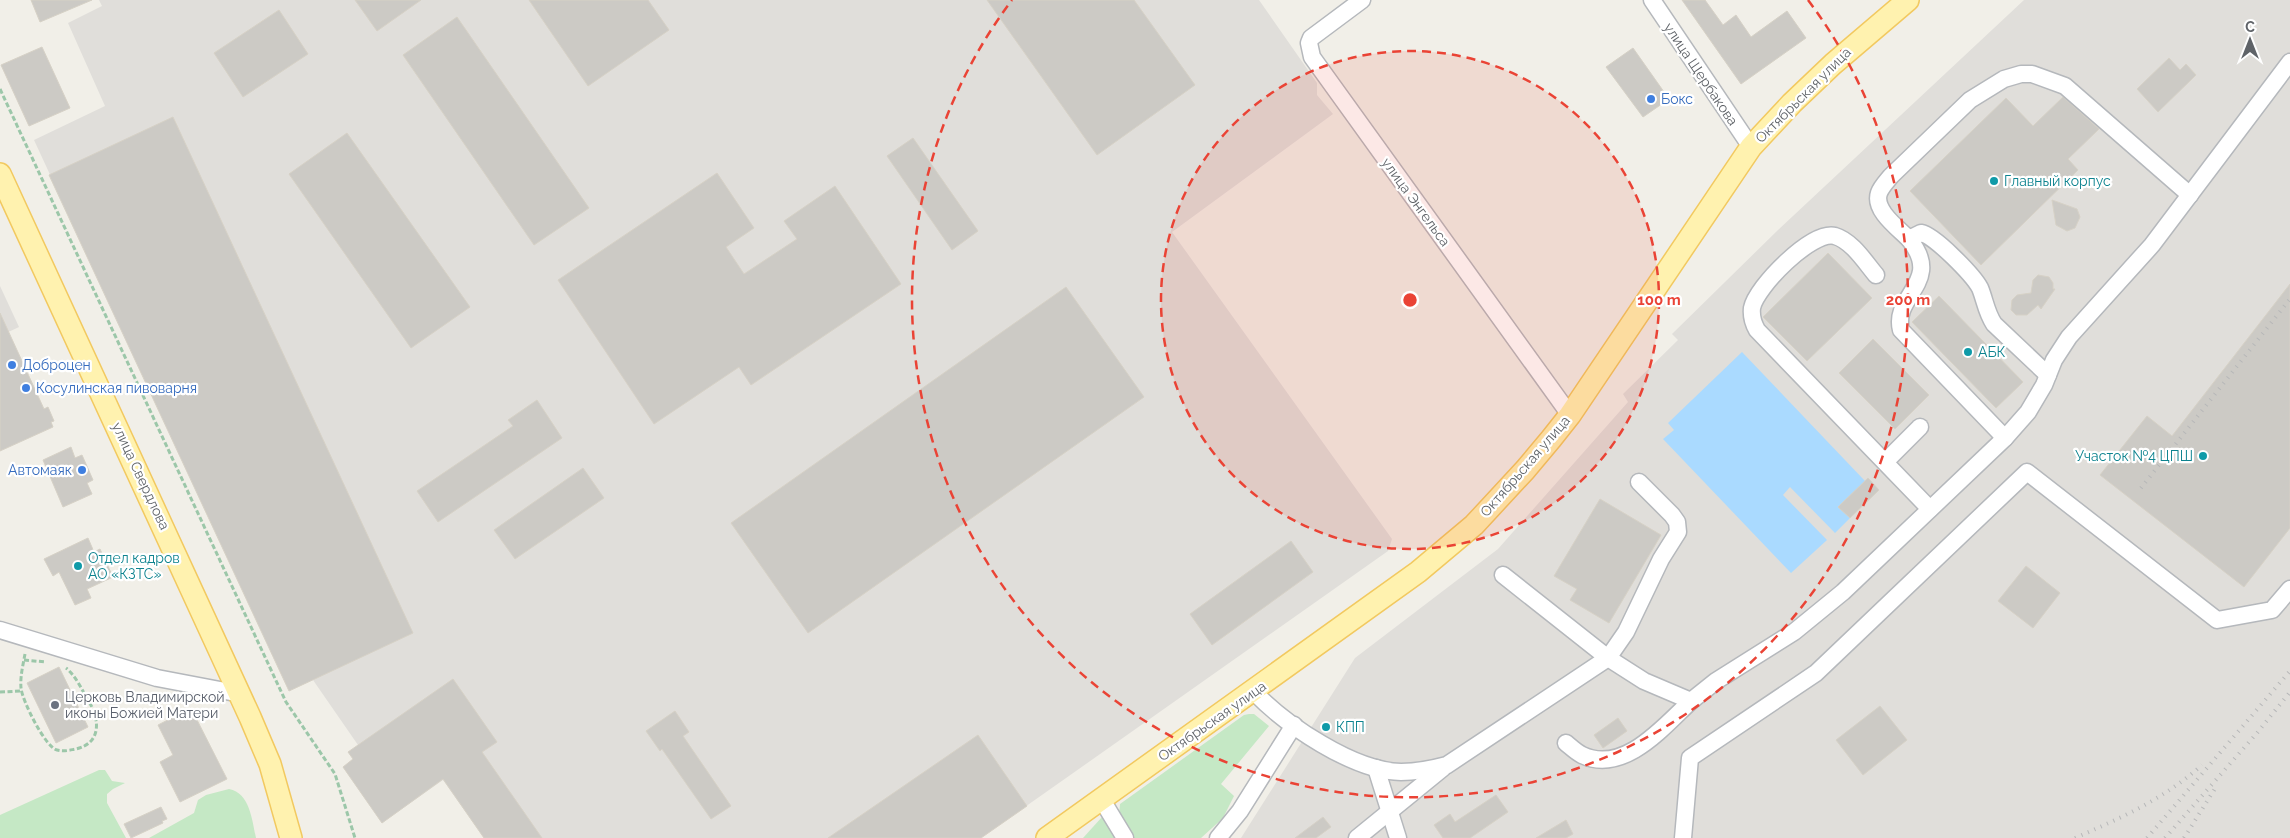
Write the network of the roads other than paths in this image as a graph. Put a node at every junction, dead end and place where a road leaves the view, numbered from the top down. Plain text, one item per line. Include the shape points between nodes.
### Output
1 (1362, 0) edge
2 (1652, 0) edge
3 (1908, 0) edge
4 (2290, 62) edge
5 (1751, 147) junction
6 (0, 174) edge
7 (2190, 195) junction
8 (1909, 239) junction
9 (1876, 275) dead end
10 (2048, 375) junction
11 (1570, 415) junction
12 (1920, 427) dead end
13 (2005, 438) junction
14 (1885, 462) junction
15 (1639, 482) dead end
16 (1930, 509) junction
17 (1503, 575) dead end
18 (2290, 589) edge
19 (0, 630) edge
20 (1608, 658) junction
21 (1254, 692) junction
22 (241, 694) junction
23 (1691, 701) junction
24 (1294, 725) junction
25 (1566, 744) dead end
26 (1447, 765) junction
27 (1376, 768) junction
28 (1102, 800) junction
29 (1390, 812) junction
30 (291, 838) edge
31 (1047, 838) edge
32 (1125, 838) edge
33 (1218, 838) edge
34 (1357, 838) edge
35 (1398, 838) edge
36 (1683, 838) edge

1 - 11 street, улица Энгельса via 1311,38 1312,57
2 - 5 street, улица Щербакова
3 - 5 main road, Октябрьская улица via 1833,64
4 - 7 street
5 - 11 main road, Октябрьская улица
6 - 22 main road, улица Свердлова
7 - 8 street via 2064,86 2045,77 2021,74 1995,84 1970,100 1881,189 1878,194 1880,208
7 - 10 street via 2152,246 2069,338
8 - 10 street via 1914,234 1926,234 1973,277 1994,324
8 - 13 street via 1918,253 1922,273 1906,302 1900,320 1901,330
9 - 14 street via 1850,245 1827,235 1808,245 1762,288 1752,306 1751,316 1757,330
10 - 13 street via 2028,412
11 - 21 main road, Октябрьская улица via 1506,492 1450,547
12 - 14 street
13 - 16 street
14 - 16 street
15 - 20 street via 1672,515 1678,532 1661,559 1626,632
16 - 23 street via 1842,592 1794,632 1716,681
17 - 20 street
18 - 36 street via 2272,610 2217,620 2027,472 1816,673 1690,758
19 - 22 street via 158,678
20 - 23 street via 1644,681
20 - 26 street
21 - 24 street
21 - 28 main road, Октябрьская улица
22 - 30 main road, улица Свердлова via 270,764
23 - 25 street via 1648,741 1623,755 1597,759 1582,755
24 - 27 street via 1351,759
24 - 33 street via 1240,811
26 - 27 street via 1409,772
26 - 29 street
27 - 29 street
28 - 31 main road, Октябрьская улица
28 - 32 street
29 - 34 street
29 - 35 street

